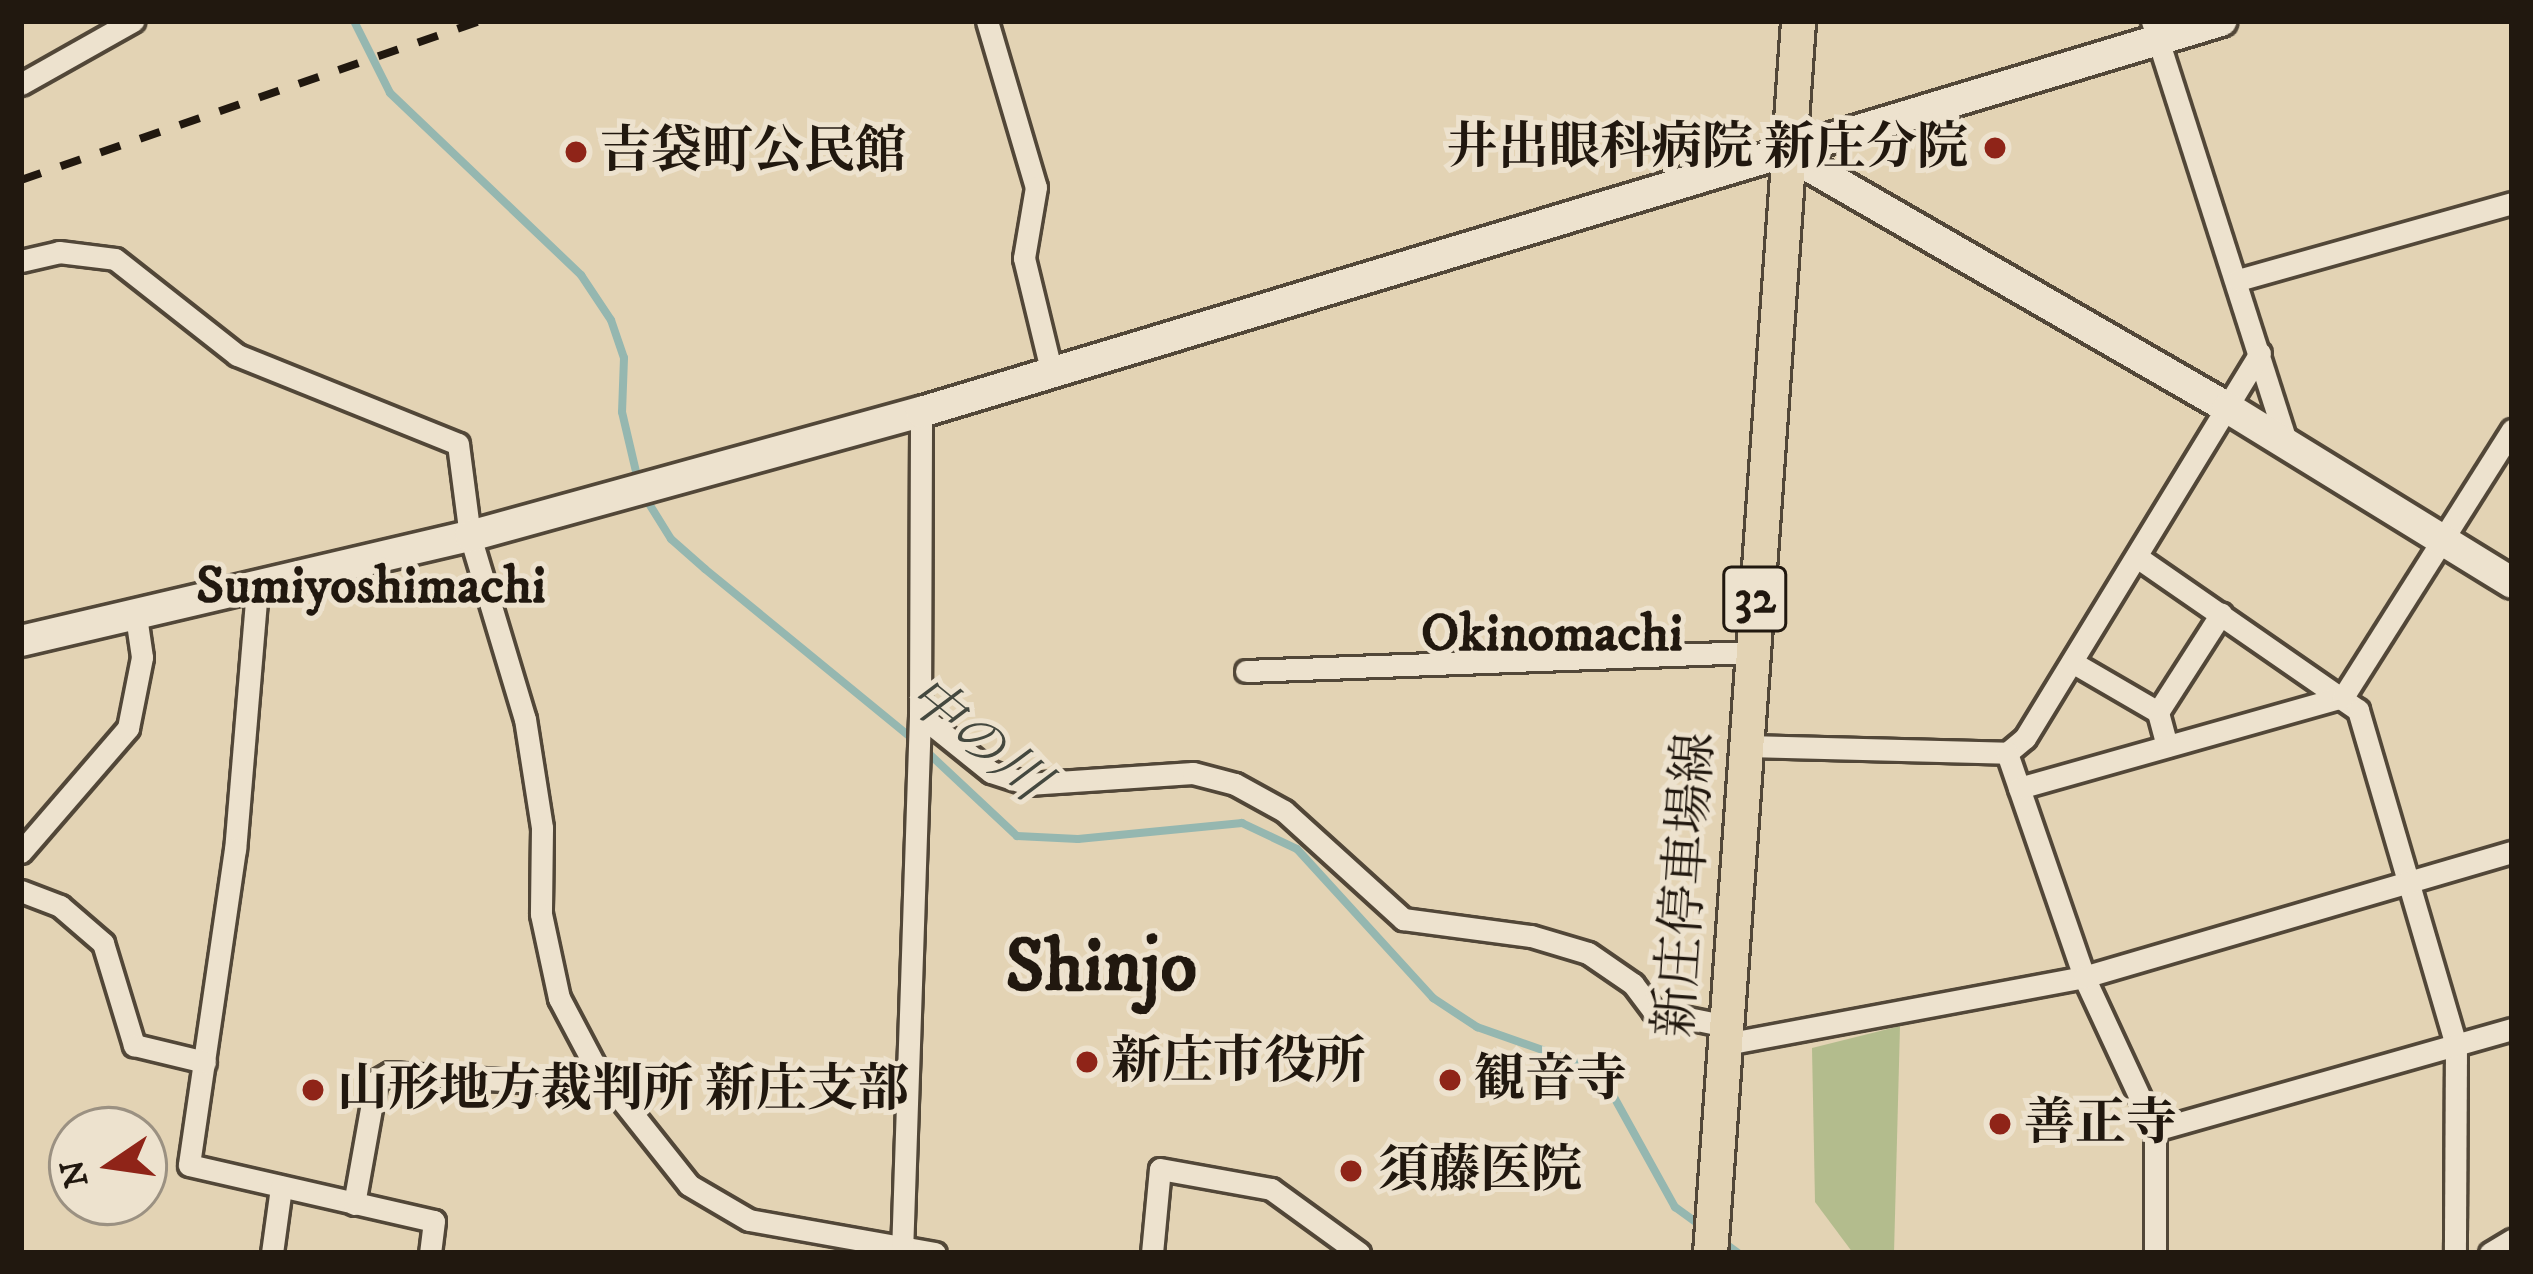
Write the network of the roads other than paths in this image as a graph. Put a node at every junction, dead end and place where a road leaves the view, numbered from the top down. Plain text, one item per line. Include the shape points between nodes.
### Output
1 (133, 21) edge
2 (987, 21) edge
3 (1798, 21) edge
4 (2221, 21) edge
5 (2155, 31) edge
6 (21, 84) edge
7 (1786, 153) junction
8 (2512, 203) edge
9 (21, 261) edge
10 (2238, 280) junction
11 (2260, 353) junction
12 (1052, 370) junction
13 (2228, 408) junction
14 (921, 412) junction
15 (2512, 430) edge
16 (2287, 445) junction
17 (470, 536) junction
18 (2444, 542) junction
19 (2137, 556) junction
20 (2512, 583) edge
21 (257, 589) junction
22 (2221, 614) junction
23 (136, 616) junction
24 (21, 641) edge
25 (1752, 652) junction
26 (2072, 662) junction
27 (1246, 671) dead end
28 (2343, 697) junction
29 (2158, 712) junction
30 (920, 720) junction
31 (1747, 746) junction
32 (2168, 746) junction
33 (2007, 753) junction
34 (2019, 788) junction
35 (21, 852) edge
36 (2512, 852) edge
37 (2410, 883) junction
38 (21, 891) edge
39 (2084, 977) junction
40 (2512, 1029) edge
41 (1726, 1035) junction
42 (2456, 1046) junction
43 (205, 1062) junction
44 (596, 1068) junction
45 (2155, 1130) junction
46 (281, 1187) junction
47 (354, 1204) junction
48 (2512, 1240) edge
49 (902, 1251) edge
50 (1710, 1252) edge
51 (272, 1253) edge
52 (430, 1253) edge
53 (935, 1253) edge
54 (1152, 1253) edge
55 (1359, 1253) edge
56 (2155, 1253) edge
57 (2455, 1253) edge
58 (2490, 1253) edge

1 - 6 street
2 - 12 street via 1036,187 1024,258
3 - 7 main road, 新庄停車場線 / 32
4 - 5 street
5 - 7 street
5 - 10 street
7 - 12 street
7 - 13 street
7 - 25 main road, 新庄停車場線 / 32
8 - 10 street
9 - 17 street via 59,253 115,259 237,355 458,444
10 - 11 street
11 - 13 street
11 - 16 street
12 - 14 street
13 - 16 street
13 - 19 street
14 - 17 street
14 - 30 street
15 - 18 street
16 - 18 street
17 - 21 street
17 - 44 street via 525,719 542,828 541,914 559,998
18 - 20 street
18 - 28 street
19 - 22 street
19 - 26 street
21 - 23 street
21 - 43 street via 235,849
22 - 28 street
22 - 29 street
23 - 24 street
23 - 35 street via 142,657 128,728
25 - 27 street
25 - 31 main road, 新庄停車場線 / 32
26 - 29 street
26 - 33 street
28 - 32 street
28 - 37 street via 2358,710
29 - 32 street
30 - 41 street via 991,772 1028,784 1193,773 1235,784 1284,811 1403,919 1531,936 1588,953 1633,984 1653,1011
30 - 49 street
31 - 33 street
31 - 41 main road, 新庄停車場線 / 32
32 - 34 street
33 - 34 street
34 - 39 street
36 - 37 street
37 - 39 street
37 - 42 street
38 - 43 street via 60,906 103,943 134,1046
39 - 41 street
39 - 45 street
40 - 42 street
41 - 50 main road, 新庄停車場線 / 32
42 - 45 street
42 - 57 street
43 - 46 street via 189,1166
44 - 47 street via 563,1084 390,1072 376,1081
44 - 49 street via 689,1185 748,1220
45 - 56 street
46 - 47 street
46 - 51 street
47 - 52 street via 434,1221
48 - 58 street
49 - 53 street
54 - 55 street via 1160,1169 1271,1189

